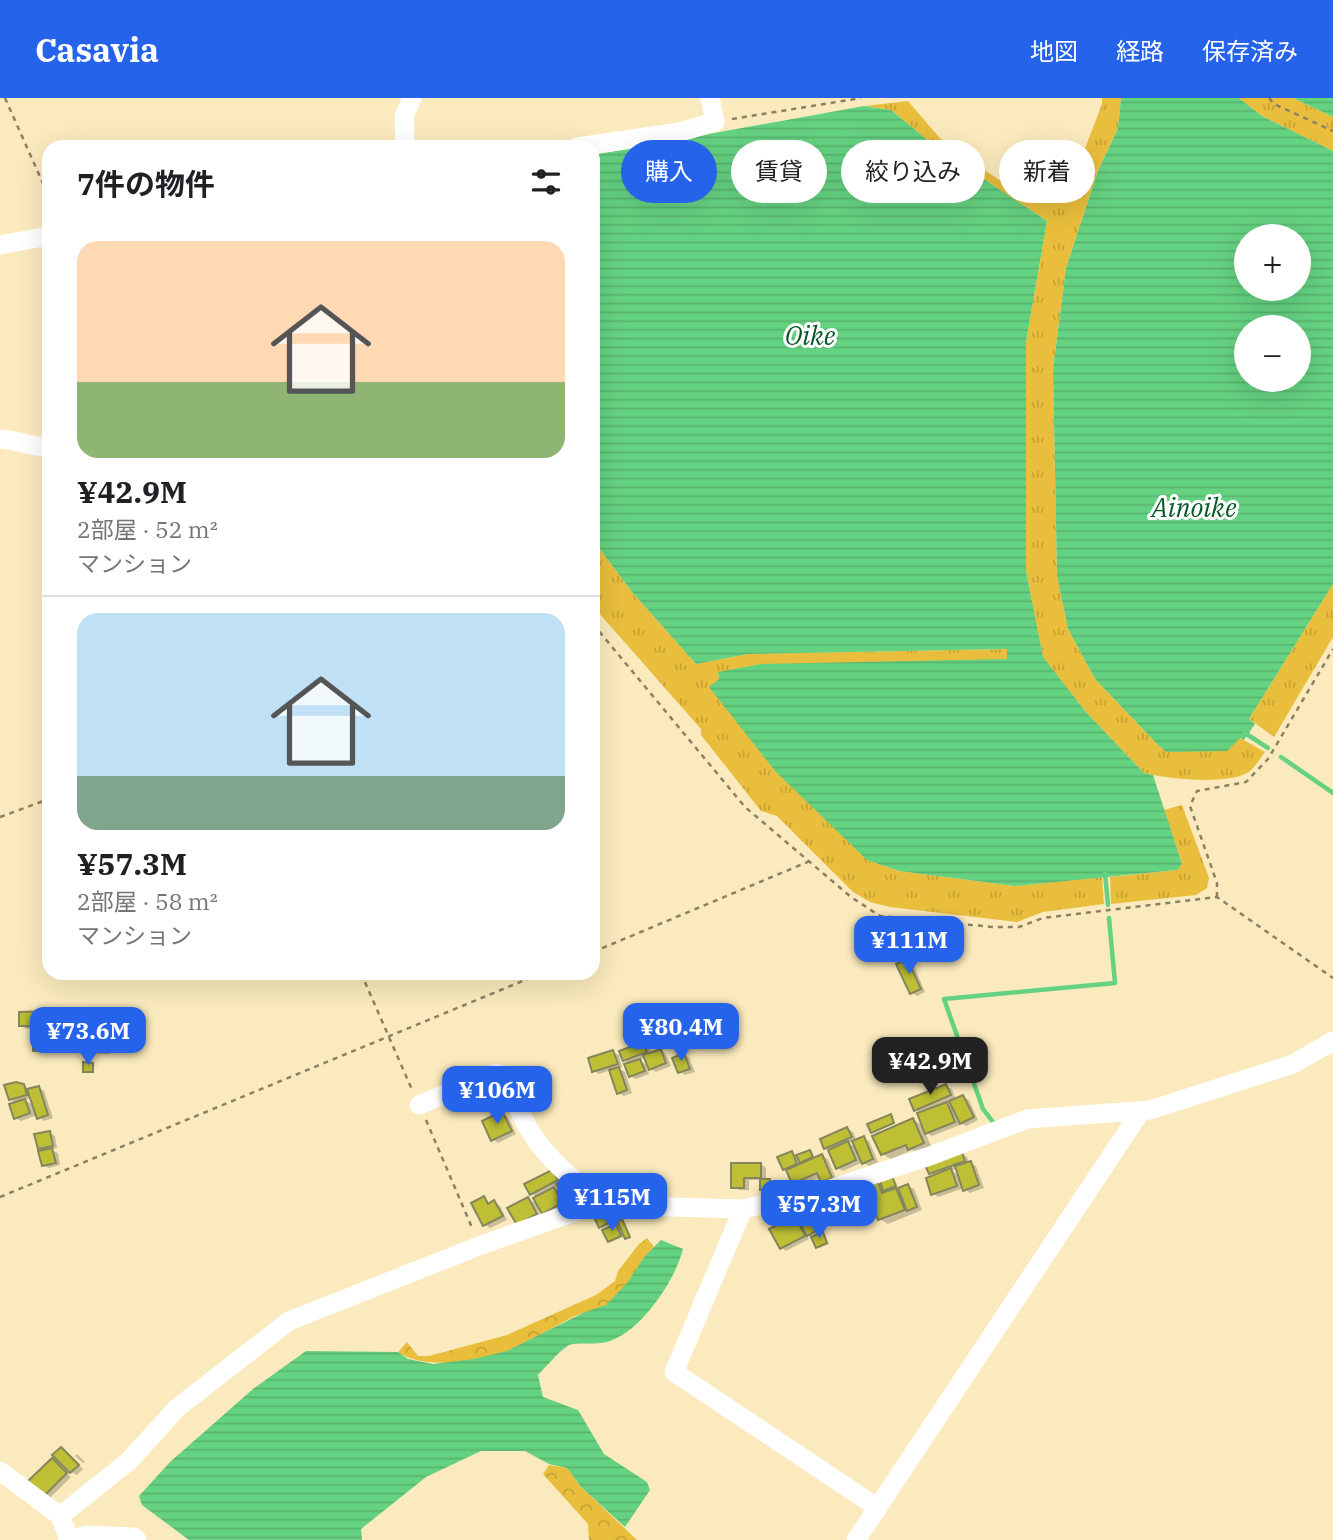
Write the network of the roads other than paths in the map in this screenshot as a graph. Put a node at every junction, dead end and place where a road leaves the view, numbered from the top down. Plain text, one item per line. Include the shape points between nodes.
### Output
1 (412, 98) edge
2 (710, 98) edge
3 (405, 140) edge
4 (600, 144) edge
5 (42, 237) edge
6 (0, 245) edge
7 (0, 439) edge
8 (42, 447) edge
9 (1333, 1041) edge
10 (419, 1105) road end
11 (1141, 1111) junction
12 (608, 1205) junction
13 (743, 1209) junction
14 (0, 1471) edge
15 (878, 1508) junction
16 (60, 1516) junction
17 (78, 1538) edge
18 (137, 1540) edge
19 (856, 1540) edge

1 - 3 street via 404,116
2 - 4 street via 715,122
5 - 6 street
7 - 8 street
9 - 11 street via 1293,1064
10 - 12 street via 496,1073 507,1076 526,1125 553,1162
11 - 13 street via 1027,1119 827,1190
11 - 15 street
12 - 13 street
12 - 16 street via 594,1205 479,1246 289,1321 177,1408 129,1461
13 - 15 street via 674,1372
14 - 16 street
15 - 19 street
16 - 17 street
17 - 18 street

